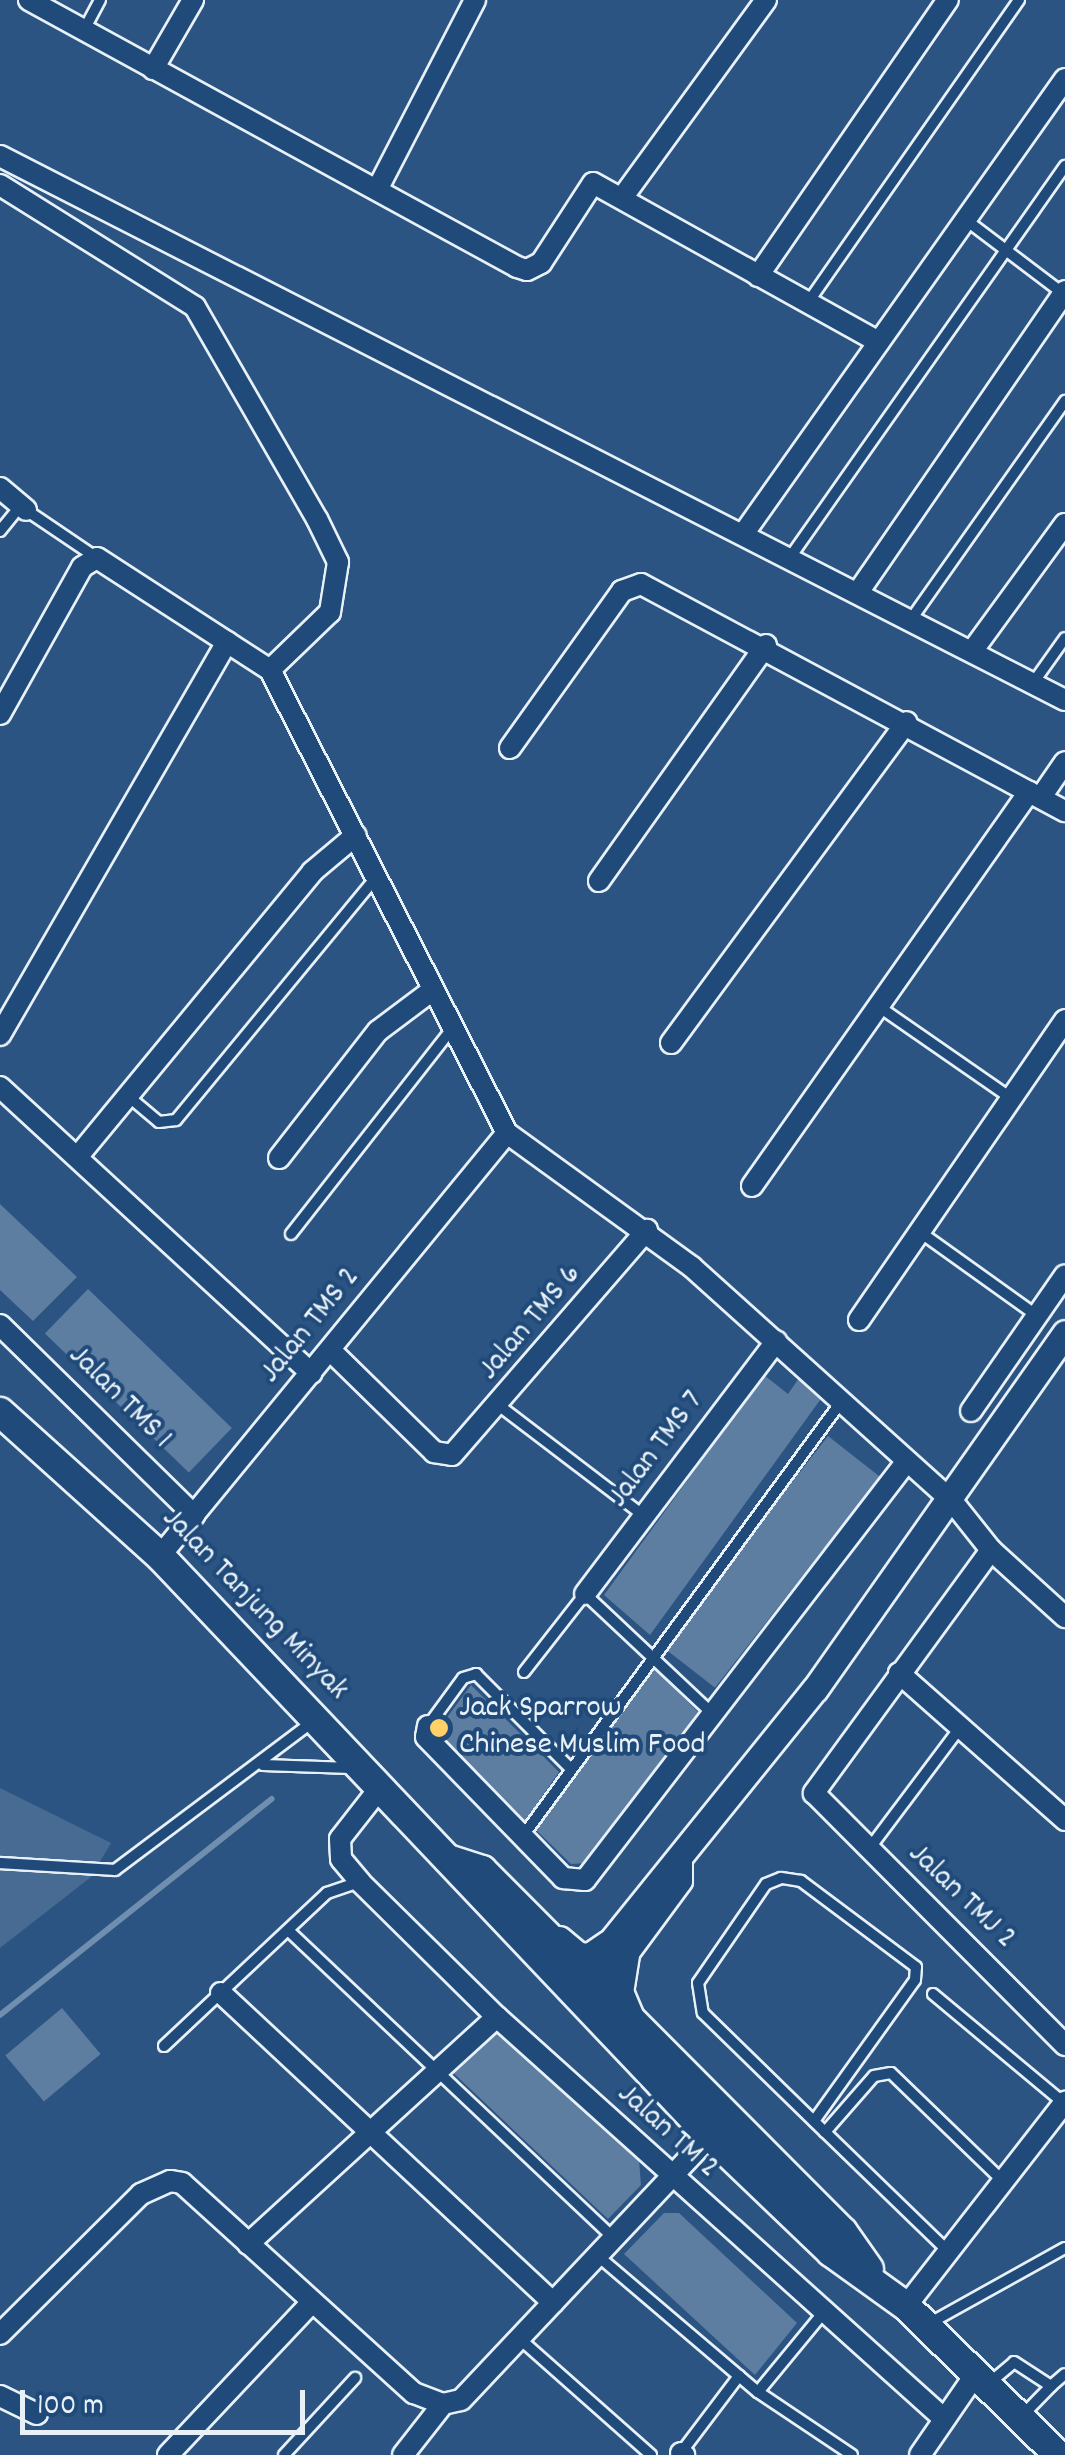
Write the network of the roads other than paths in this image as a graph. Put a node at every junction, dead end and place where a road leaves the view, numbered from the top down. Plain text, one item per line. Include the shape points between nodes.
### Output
1 (30, 0) edge
2 (100, 0) edge
3 (193, 0) edge
4 (476, 0) edge
5 (766, 0) edge
6 (948, 0) edge
7 (1019, 0) edge
8 (83, 30) junction
9 (153, 69) junction
10 (1065, 79) edge
11 (0, 156) edge
12 (1065, 166) edge
13 (0, 185) edge
14 (378, 188) junction
15 (71, 192) junction
16 (622, 198) junction
17 (58, 218) junction
18 (965, 220) junction
19 (1006, 251) junction
20 (758, 276) junction
21 (1064, 293) edge
22 (809, 302) junction
23 (879, 342) junction
24 (1065, 401) edge
25 (0, 488) edge
26 (26, 510) junction
27 (1065, 524) edge
28 (0, 531) edge
29 (744, 533) junction
30 (790, 556) junction
31 (101, 560) junction
32 (858, 590) junction
33 (912, 618) junction
34 (1065, 638) edge
35 (228, 642) junction
36 (766, 645) junction
37 (972, 650) junction
38 (270, 670) junction
39 (1034, 683) junction
40 (1065, 700) edge
41 (0, 714) edge
42 (907, 722) junction
43 (510, 748) dead end
44 (1061, 767) edge
45 (1035, 794) junction
46 (1065, 810) edge
47 (356, 836) junction
48 (374, 880) junction
49 (599, 881) dead end
50 (430, 992) junction
51 (878, 1006) junction
52 (1065, 1020) edge
53 (451, 1030) junction
54 (0, 1035) edge
55 (671, 1043) dead end
56 (0, 1086) edge
57 (128, 1096) junction
58 (1011, 1098) junction
59 (507, 1132) junction
60 (79, 1155) junction
61 (279, 1158) dead end
62 (752, 1186) dead end
63 (647, 1230) junction
64 (919, 1232) junction
65 (291, 1234) dead end
66 (1065, 1276) edge
67 (1037, 1316) junction
68 (858, 1320) dead end
69 (0, 1325) edge
70 (1065, 1333) edge
71 (776, 1341) junction
72 (330, 1350) junction
73 (311, 1373) junction
74 (841, 1402) junction
75 (500, 1407) junction
76 (0, 1412) edge
77 (971, 1412) dead end
78 (908, 1461) junction
79 (952, 1502) junction
80 (194, 1514) junction
81 (644, 1516) junction
82 (991, 1550) junction
83 (160, 1556) junction
84 (585, 1594) junction
85 (1065, 1617) edge
86 (652, 1657) junction
87 (524, 1672) dead end
88 (899, 1673) junction
89 (716, 1716) junction
90 (316, 1719) junction
91 (428, 1726) joint
92 (960, 1728) junction
93 (262, 1765) junction
94 (571, 1769) junction
95 (370, 1779) junction
96 (1065, 1820) edge
97 (523, 1836) junction
98 (869, 1849) junction
99 (447, 1858) junction
100 (0, 1863) edge
101 (360, 1882) junction
102 (523, 1913) junction
103 (289, 1931) junction
104 (617, 1950) junction
105 (584, 1991) junction
106 (222, 1993) junction
107 (933, 1994) dead end
108 (497, 2017) junction
109 (635, 2028) junction
110 (1065, 2045) edge
111 (164, 2046) dead end
112 (439, 2071) junction
113 (1064, 2102) edge
114 (814, 2121) junction
115 (825, 2132) junction
116 (372, 2134) junction
117 (710, 2136) junction
118 (672, 2177) junction
119 (1003, 2181) junction
120 (614, 2238) junction
121 (248, 2244) junction
122 (1065, 2248) edge
123 (948, 2251) junction
124 (598, 2256) junction
125 (875, 2278) junction
126 (312, 2302) junction
127 (553, 2303) junction
128 (824, 2312) junction
129 (915, 2316) junction
130 (0, 2334) edge
131 (520, 2339) junction
132 (1065, 2374) edge
133 (739, 2376) junction
134 (355, 2378) dead end
135 (980, 2380) junction
136 (1051, 2386) junction
137 (758, 2392) junction
138 (0, 2396) edge
139 (444, 2404) junction
140 (37, 2414) dead end
141 (942, 2417) junction
142 (1020, 2418) junction
143 (681, 2454) edge
144 (168, 2455) edge
145 (284, 2455) edge
146 (403, 2455) edge
147 (650, 2455) edge
148 (852, 2455) edge
149 (920, 2455) edge
150 (1058, 2455) edge

1 - 8 street
2 - 8 lane
3 - 9 street
4 - 14 street
5 - 16 street
6 - 20 street
7 - 22 lane
8 - 9 street
9 - 14 street
10 - 18 street
11 - 15 street
12 - 19 lane
13 - 17 street
14 - 16 street via 527,270 541,263 592,183
15 - 17 street
15 - 29 street
16 - 20 street
17 - 38 street via 195,308 331,548 338,584 330,612
18 - 19 lane
18 - 23 street
19 - 21 lane
19 - 30 lane
20 - 22 street
21 - 32 street
22 - 23 street
23 - 29 street
24 - 33 lane
25 - 26 street
26 - 28 lane via 16,511
26 - 31 lane
27 - 37 street
29 - 30 street
30 - 32 street
31 - 35 street
31 - 41 street via 82,567
32 - 33 street
33 - 37 street
34 - 39 lane
35 - 38 street
35 - 54 street
36 - 42 street
36 - 43 street via 652,586 634,585 622,591
36 - 49 street
37 - 39 street
38 - 47 street
39 - 40 street
42 - 45 street
42 - 55 street
44 - 45 street
45 - 46 street
45 - 51 street
47 - 48 street
47 - 57 street via 312,872
48 - 50 street
48 - 57 lane via 176,1120 158,1122
50 - 53 street
50 - 61 street via 378,1031
51 - 58 lane
51 - 62 street
52 - 58 street
53 - 59 street
53 - 65 lane
56 - 60 street
57 - 60 street
58 - 64 street
59 - 63 street
59 - 72 street, Jalan TMS 2
60 - 73 street
63 - 71 street
63 - 75 street, Jalan TMS 6
64 - 67 lane
64 - 68 street
66 - 67 street
67 - 77 street
69 - 80 street, Jalan TMS 1
70 - 79 street
71 - 74 street
71 - 81 street, Jalan TMS 7
72 - 73 street, Jalan TMS 2
72 - 75 street, Jalan TMS 6 via 434,1452 458,1450
73 - 80 street, Jalan TMS 2
74 - 78 street
74 - 86 lane
75 - 81 lane
76 - 83 main road, Jalan Tanjung Minyak
78 - 79 street
78 - 89 street
79 - 82 street
79 - 104 street via 679,1863 679,1880
80 - 83 street, Jalan TMS 2
81 - 84 street, Jalan TMS 7
82 - 85 street
82 - 88 street
83 - 90 main road, Jalan Tanjung Minyak
84 - 86 lane
84 - 87 lane
86 - 89 lane
86 - 94 lane
88 - 92 street
88 - 98 street, Jalan TMJ 2 via 814,1793
89 - 97 street via 594,1874 563,1878
90 - 93 lane
90 - 95 main road, Jalan Tanjung Minyak
91 - 94 lane via 462,1678 476,1674
91 - 97 street via 426,1737
92 - 96 street
92 - 98 lane
93 - 95 lane
93 - 100 lane via 115,1870
94 - 97 lane
95 - 99 main road, Jalan Tanjung Minyak
95 - 101 street via 340,1838 341,1860
98 - 110 street, Jalan TMJ 2
99 - 102 main road, Jalan Tanjung Minyak via 482,1870
99 - 105 main road, Jalan Tanjung Minyak
101 - 103 lane via 340,1884
101 - 108 street, Jalan TM 2
102 - 104 main road via 578,1957
102 - 105 main road, Jalan Tanjung Minyak
103 - 106 lane
103 - 112 lane
104 - 105 street
104 - 109 main road via 619,1992
105 - 109 main road, Jalan Tanjung Minyak
105 - 117 main road, Jalan Tanjung Minyak
106 - 111 lane
106 - 116 street
107 - 113 lane
108 - 112 street
108 - 118 street, Jalan TM 2
109 - 125 main road, Jalan Tanjung Minyak via 843,2232
112 - 116 street
112 - 120 lane
113 - 119 street
114 - 114 lane via 703,2013 697,1999 698,1983 766,1884 782,1878 802,1881 916,1967 914,1980
114 - 115 lane
115 - 119 lane via 874,2076 891,2073
115 - 123 lane
116 - 121 street
116 - 127 street
117 - 118 street
117 - 125 main road, Jalan Tanjung Minyak via 831,2252
118 - 120 street
118 - 128 street, Jalan TM 2
119 - 123 street
120 - 124 street
121 - 126 street
121 - 130 street via 182,2183 152,2186
122 - 129 lane
123 - 129 street
124 - 127 street
124 - 133 lane
125 - 129 main road, Jalan Tanjung Minyak
126 - 139 street via 414,2394
126 - 144 street
127 - 131 street
128 - 137 lane
128 - 141 street, Jalan TM 2
129 - 135 main road, Jalan Tanjung Minyak
131 - 139 street via 461,2400
131 - 147 lane
132 - 136 lane
133 - 137 lane
133 - 143 lane
134 - 145 lane
135 - 136 lane via 1014,2362
135 - 141 street
135 - 142 main road, Jalan Tanjung Minyak
136 - 142 lane
137 - 148 lane
138 - 140 street
139 - 146 street
141 - 149 street
142 - 150 main road, Jalan Tanjung Minyak

